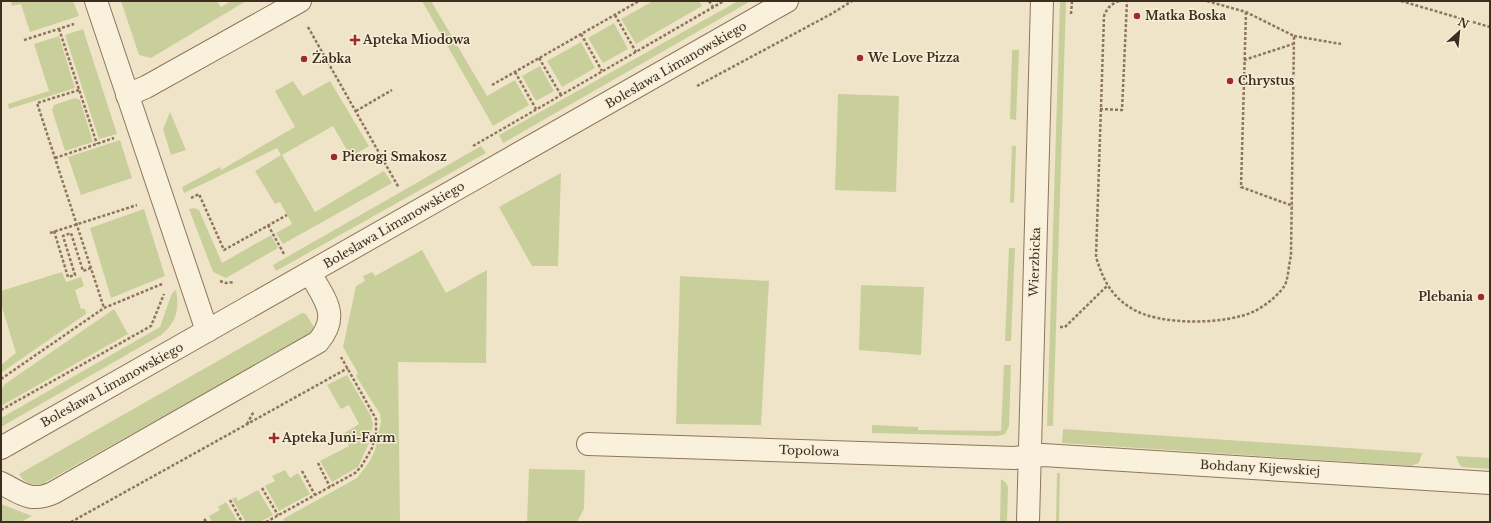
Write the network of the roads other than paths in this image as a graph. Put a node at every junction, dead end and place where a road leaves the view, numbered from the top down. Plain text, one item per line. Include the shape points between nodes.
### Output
1 (96, 1) edge
2 (787, 1) edge
3 (1042, 1) edge
4 (298, 2) edge
5 (127, 95) junction
6 (310, 273) junction
7 (207, 331) junction
8 (588, 444) dead end
9 (1, 448) edge
10 (1030, 457) junction
11 (1, 483) edge
12 (1490, 483) edge
13 (1028, 522) edge

1 - 5 street
2 - 6 street, Bolesława Limanowskiego
3 - 10 street, Wierzbicka
4 - 5 street via 146,87
5 - 7 street
6 - 7 street, Bolesława Limanowskiego
6 - 11 street via 330,314 328,328 318,342 52,494 35,498
7 - 9 street, Bolesława Limanowskiego
8 - 10 street, Topolowa
10 - 12 street, Bohdany Kijewskiej via 1043,455
10 - 13 street, Wierzbicka

